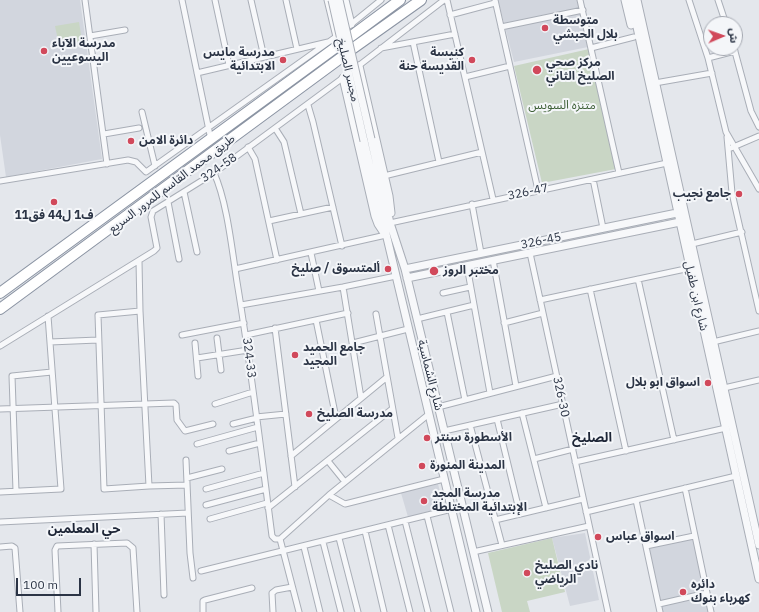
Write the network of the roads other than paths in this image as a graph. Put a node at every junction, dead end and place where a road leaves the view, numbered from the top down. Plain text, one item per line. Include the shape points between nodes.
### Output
1 (85, 0) edge
2 (182, 0) edge
3 (215, 0) edge
4 (251, 0) edge
5 (286, 0) edge
6 (327, 0) edge
7 (332, 0) edge
8 (339, 0) edge
9 (345, 0) edge
10 (380, 0) edge
11 (400, 0) edge
12 (421, 0) edge
13 (444, 0) edge
14 (447, 0) edge
15 (580, 0) edge
16 (625, 0) edge
17 (631, 0) edge
18 (637, 0) edge
19 (642, 0) edge
20 (688, 0) edge
21 (718, 0) edge
22 (495, 1) edge
23 (583, 10) junction
24 (636, 12) junction
25 (450, 15) junction
26 (723, 16) edge
27 (501, 27) junction
28 (349, 29) junction
29 (125, 30) dead end
30 (455, 34) junction
31 (90, 36) junction
32 (634, 37) junction
33 (336, 40) junction
34 (413, 42) junction
35 (380, 48) junction
36 (591, 48) junction
37 (297, 49) junction
38 (352, 49) dead end
39 (714, 56) edge
40 (737, 56) edge
41 (264, 57) junction
42 (342, 57) dead end
43 (708, 58) junction
44 (229, 66) junction
45 (358, 66) joint
46 (510, 66) junction
47 (197, 73) junction
48 (712, 73) junction
49 (345, 76) joint
50 (465, 77) junction
51 (652, 84) junction
52 (308, 105) junction
53 (142, 112) dead end
54 (759, 127) edge
55 (139, 128) dead end
56 (208, 128) junction
57 (275, 128) junction
58 (726, 132) junction
59 (104, 134) junction
60 (759, 136) edge
61 (211, 140) junction
62 (368, 140) junction
63 (248, 147) junction
64 (734, 147) junction
65 (729, 150) junction
66 (482, 152) junction
67 (439, 162) junction
68 (667, 163) junction
69 (107, 164) junction
70 (155, 166) junction
71 (214, 172) junction
72 (619, 173) junction
73 (384, 176) junction
74 (593, 179) junction
75 (0, 181) edge
76 (759, 189) edge
77 (538, 190) junction
78 (184, 192) junction
79 (493, 199) junction
80 (168, 202) junction
81 (472, 204) junction
82 (333, 207) junction
83 (678, 213) junction
84 (301, 214) junction
85 (670, 214) junction
86 (269, 221) junction
87 (680, 222) junction
88 (390, 223) junction
89 (672, 224) junction
90 (603, 228) junction
91 (742, 232) junction
92 (386, 235) junction
93 (692, 244) junction
94 (342, 246) junction
95 (197, 252) dead end
96 (311, 253) junction
97 (481, 253) junction
98 (530, 253) junction
99 (179, 259) dead end
100 (277, 260) junction
101 (493, 260) junction
102 (139, 261) junction
103 (466, 266) junction
104 (690, 268) junction
105 (235, 269) junction
106 (405, 269) junction
107 (396, 276) junction
108 (407, 278) junction
109 (638, 279) junction
110 (759, 281) edge
111 (753, 283) junction
112 (343, 287) junction
113 (470, 287) junction
114 (590, 289) junction
115 (319, 291) junction
116 (0, 293) edge
117 (443, 293) dead end
118 (540, 300) junction
119 (241, 305) junction
120 (474, 305) junction
121 (0, 309) edge
122 (140, 311) junction
123 (759, 311) edge
124 (447, 312) junction
125 (348, 313) junction
126 (543, 313) junction
127 (376, 314) dead end
128 (48, 316) junction
129 (417, 319) junction
130 (316, 320) junction
131 (244, 323) junction
132 (504, 323) junction
133 (275, 328) junction
134 (408, 329) junction
135 (759, 331) edge
136 (182, 335) dead end
137 (246, 335) junction
138 (380, 337) junction
139 (217, 338) dead end
140 (98, 340) junction
141 (50, 342) junction
142 (714, 342) junction
143 (196, 343) dead end
144 (353, 343) junction
145 (0, 346) edge
146 (248, 350) junction
147 (219, 354) junction
148 (197, 358) junction
149 (221, 370) dead end
150 (52, 372) junction
151 (198, 376) dead end
152 (388, 376) junction
153 (556, 376) junction
154 (759, 380) edge
155 (516, 386) junction
156 (724, 388) junction
157 (253, 392) junction
158 (490, 393) junction
159 (361, 398) junction
160 (465, 400) junction
161 (145, 403) junction
162 (215, 404) dead end
163 (562, 404) junction
164 (101, 405) junction
165 (55, 407) junction
166 (438, 407) junction
167 (13, 408) junction
168 (0, 409) edge
169 (392, 410) junction
170 (725, 410) junction
171 (522, 413) junction
172 (286, 414) junction
173 (429, 414) junction
174 (256, 418) junction
175 (336, 418) junction
176 (497, 419) junction
177 (213, 424) dead end
178 (233, 424) dead end
179 (470, 425) junction
180 (258, 427) junction
181 (726, 428) junction
182 (444, 431) junction
183 (398, 438) junction
184 (674, 440) junction
185 (260, 443) junction
186 (197, 444) dead end
187 (573, 450) junction
188 (229, 451) dead end
189 (449, 451) junction
190 (626, 451) junction
191 (438, 453) junction
192 (291, 456) junction
193 (534, 459) junction
194 (186, 460) dead end
195 (328, 461) junction
196 (575, 462) junction
197 (222, 469) dead end
198 (264, 473) junction
199 (736, 476) junction
200 (187, 478) junction
201 (444, 479) junction
202 (345, 482) junction
203 (187, 484) junction
204 (149, 486) junction
205 (295, 487) junction
206 (685, 488) junction
207 (206, 489) dead end
208 (266, 489) junction
209 (16, 491) junction
210 (0, 492) edge
211 (330, 495) junction
212 (583, 499) junction
213 (636, 500) junction
214 (206, 505) dead end
215 (268, 506) junction
216 (546, 508) junction
217 (452, 509) junction
218 (586, 512) junction
219 (188, 513) junction
220 (161, 514) junction
221 (520, 514) junction
222 (427, 516) junction
223 (210, 519) dead end
224 (495, 520) junction
225 (405, 521) junction
226 (0, 522) edge
227 (388, 526) junction
228 (589, 526) junction
229 (365, 531) junction
230 (694, 536) junction
231 (339, 538) junction
232 (280, 539) junction
233 (323, 542) junction
234 (94, 544) junction
235 (502, 545) junction
236 (759, 545) edge
237 (646, 546) junction
238 (0, 547) edge
239 (304, 547) junction
240 (284, 552) junction
241 (473, 552) junction
242 (201, 571) dead end
243 (193, 578) dead end
244 (759, 578) edge
245 (292, 587) junction
246 (252, 588) dead end
247 (707, 593) junction
248 (164, 595) dead end
249 (659, 604) junction
250 (20, 612) edge
251 (58, 612) edge
252 (96, 612) edge
253 (137, 612) edge
254 (203, 612) edge
255 (273, 612) edge
256 (299, 612) edge
257 (320, 612) edge
258 (341, 612) edge
259 (358, 612) edge
260 (384, 612) edge
261 (410, 612) edge
262 (428, 612) edge
263 (451, 612) edge
264 (476, 612) edge
265 (488, 612) edge
266 (608, 612) edge
267 (660, 612) edge
268 (711, 612) edge

1 - 31 street
2 - 47 street
3 - 44 street
4 - 41 street
5 - 37 street
6 - 33 street
7 - 62 street, مجسر الصليخ, bridge
8 - 62 street, مجسر الصليخ, bridge
9 - 28 street
10 - 28 street
11 - 28 highway
12 - 38 highway
13 - 35 street
14 - 25 street
15 - 23 street
16 - 32 street
17 - 24 street
18 - 24 street
19 - 51 street via 654,57
20 - 43 street
21 - 26 street
22 - 25 street
22 - 27 street
23 - 27 street
23 - 36 street
24 - 51 street, شارع ابن طفيل
25 - 30 street
27 - 46 street
29 - 31 street
30 - 34 street
30 - 50 street
31 - 59 street
32 - 36 street
32 - 51 street
33 - 37 street
33 - 56 street
33 - 61 highway, طريق محمد القاسم للمرور السريع
34 - 35 street
34 - 67 street
35 - 45 street
36 - 72 street
37 - 41 street
39 - 43 street
40 - 54 street via 751,111
41 - 44 street
42 - 121 highway, طريق محمد القاسم للمرور السريع
43 - 48 street
44 - 47 street
45 - 73 street
46 - 50 street
46 - 77 street
47 - 56 street
48 - 51 street
48 - 58 street
49 - 52 street, 324-58
49 - 92 street via 375,216
50 - 66 street
51 - 68 street, شارع ابن طفيل
51 - 93 street, شارع ابن طفيل
52 - 57 street, 324-58
52 - 82 street
53 - 70 street
55 - 59 street
56 - 61 street
56 - 70 street
57 - 63 street, 324-58
57 - 84 street via 284,142
58 - 64 street
58 - 65 street
59 - 69 street
60 - 64 street
61 - 116 highway, طريق محمد القاسم للمرور السريع
62 - 88 street, شارع الشماسية
62 - 92 street, شارع الشماسية
63 - 71 street, 324-58
63 - 86 street via 255,159
64 - 65 street
64 - 76 street
65 - 91 street via 732,193
66 - 67 street
66 - 79 street
67 - 73 street
68 - 72 street, 326-47
68 - 83 street, شارع ابن طفيل
69 - 70 street via 132,161 146,172
69 - 75 street
71 - 78 street, 324-58
71 - 105 street, 324-33 via 219,185
72 - 74 street, 326-47
73 - 88 street via 390,203
74 - 77 street, 326-47
74 - 90 street
77 - 79 street, 326-47
78 - 80 street, 324-58
78 - 95 street
79 - 81 street, 326-47
80 - 99 street
80 - 102 street, 324-58 via 153,212 151,217 157,248
81 - 88 street, 326-47
81 - 97 street
82 - 84 street
82 - 94 street
83 - 85 street, 326-45
83 - 87 street, شارع ابن طفيل
84 - 86 street
85 - 89 street
85 - 90 street, 326-45
86 - 100 street
87 - 89 street, 326-45
87 - 104 street, شارع ابن طفيل
88 - 106 street, شارع الشماسية
89 - 98 street, 326-45
90 - 97 street, 326-45
91 - 93 street
91 - 111 street
92 - 94 street
92 - 107 street, شارع الشماسية
93 - 142 street, شارع ابن طفيل
94 - 96 street
96 - 100 street
96 - 115 street
97 - 106 street, 326-45
98 - 101 street, 326-45
98 - 118 street, 326-30
100 - 105 street
101 - 103 street, 326-45
101 - 132 street
102 - 122 street
102 - 128 street, 324-58
103 - 108 street, 326-45
103 - 113 street
104 - 109 street
104 - 170 street, شارع ابن طفيل
105 - 119 street, 324-33
106 - 108 street, شارع الشماسية
107 - 112 street
107 - 134 street, شارع الشماسية
108 - 129 street, شارع الشماسية
109 - 114 street
109 - 184 street
110 - 111 street
111 - 123 street
112 - 115 street
112 - 125 street
113 - 117 street
113 - 120 street
114 - 118 street
114 - 190 street
115 - 119 street
118 - 126 street, 326-30
119 - 131 street, 324-33
120 - 124 street
120 - 158 street
122 - 140 street via 98,315
122 - 161 street
124 - 129 street
124 - 160 street
125 - 130 street
125 - 144 street
126 - 132 street
126 - 153 street, 326-30
127 - 138 street
128 - 141 street
128 - 145 street, 324-58
129 - 166 street, شارع الشماسية
130 - 133 street
130 - 175 street
131 - 136 street
131 - 137 street, 324-33
132 - 155 street
133 - 137 street
133 - 172 street
134 - 138 street
134 - 173 street, شارع الشماسية
135 - 142 street
137 - 146 street, 324-33
138 - 144 street
138 - 152 street
139 - 147 street
140 - 141 street
140 - 164 street
141 - 150 street
142 - 156 street, شارع ابن طفيل
143 - 148 street
144 - 159 street
146 - 147 street
146 - 157 street, 324-33
147 - 148 street
147 - 149 street
148 - 151 street
150 - 165 street
150 - 167 street via 12,376
152 - 159 street
152 - 169 street
153 - 155 street
153 - 163 street, 326-30
154 - 156 street
155 - 158 street
156 - 170 street, شارع ابن طفيل
157 - 162 street
157 - 174 street, 324-33
158 - 160 street
159 - 175 street
160 - 166 street
161 - 164 street
161 - 177 street via 174,403 177,420 184,431
161 - 204 street
163 - 171 street
163 - 187 street, 326-30
164 - 165 street
164 - 204 street via 104,489
165 - 167 street
165 - 209 street via 61,489
166 - 182 street, شارع الشماسية
167 - 168 street
167 - 209 street
169 - 183 street
169 - 195 street
170 - 181 street, شارع ابن طفيل
170 - 236 street, شارع ابن طفيل
171 - 176 street
171 - 193 street
172 - 174 street
172 - 192 street
173 - 183 street
173 - 191 street, شارع الشماسية
174 - 178 street
174 - 180 street, 324-33
175 - 192 street
176 - 179 street
176 - 221 street
179 - 182 street
179 - 224 street
180 - 185 street, 324-33
180 - 186 street
181 - 184 street
181 - 199 street, شارع ابن طفيل
182 - 189 street, شارع الشماسية
183 - 202 street
184 - 190 street
185 - 188 street
185 - 198 street, 324-33
187 - 193 street
187 - 196 street, 326-30
189 - 191 street
189 - 241 street, شارع الشماسية
190 - 196 street
191 - 201 street, شارع الشماسية
192 - 205 street
193 - 216 street
194 - 200 street
195 - 202 street
195 - 205 street
196 - 212 street, 326-30
197 - 200 street
198 - 207 street
198 - 208 street, 324-33
199 - 206 street
199 - 244 street, شارع ابن طفيل
200 - 203 street
201 - 211 street via 345,504
201 - 217 street, شارع الشماسية
202 - 211 street
203 - 204 street
203 - 219 street
205 - 215 street
206 - 213 street
206 - 230 street
208 - 214 street
208 - 215 street, 324-33
209 - 210 street
211 - 232 street
212 - 216 street
212 - 218 street, 326-30
213 - 218 street
213 - 237 street
215 - 223 street
215 - 232 street, 324-33 via 272,536
216 - 221 street
217 - 222 street
217 - 264 street, شارع الشماسية
218 - 228 street, 326-30
219 - 220 street
219 - 243 street
220 - 226 street
220 - 248 street
221 - 224 street
222 - 225 street
222 - 263 street
224 - 235 street
225 - 227 street
225 - 262 street
227 - 229 street
227 - 261 street
228 - 235 street
228 - 266 street, 326-30
229 - 231 street
229 - 260 street
230 - 237 street
230 - 247 street
231 - 233 street
231 - 259 street
232 - 240 street
233 - 239 street
233 - 258 street
234 - 251 street via 57,546 55,550
234 - 252 street
234 - 253 street via 131,544
235 - 241 street
237 - 249 street
238 - 250 street via 15,548
239 - 240 street
239 - 257 street
240 - 242 street
240 - 245 street
241 - 265 street, شارع الشماسية
245 - 255 street via 272,593
245 - 256 street
246 - 254 street via 205,600
247 - 249 street
247 - 268 street
249 - 267 street

